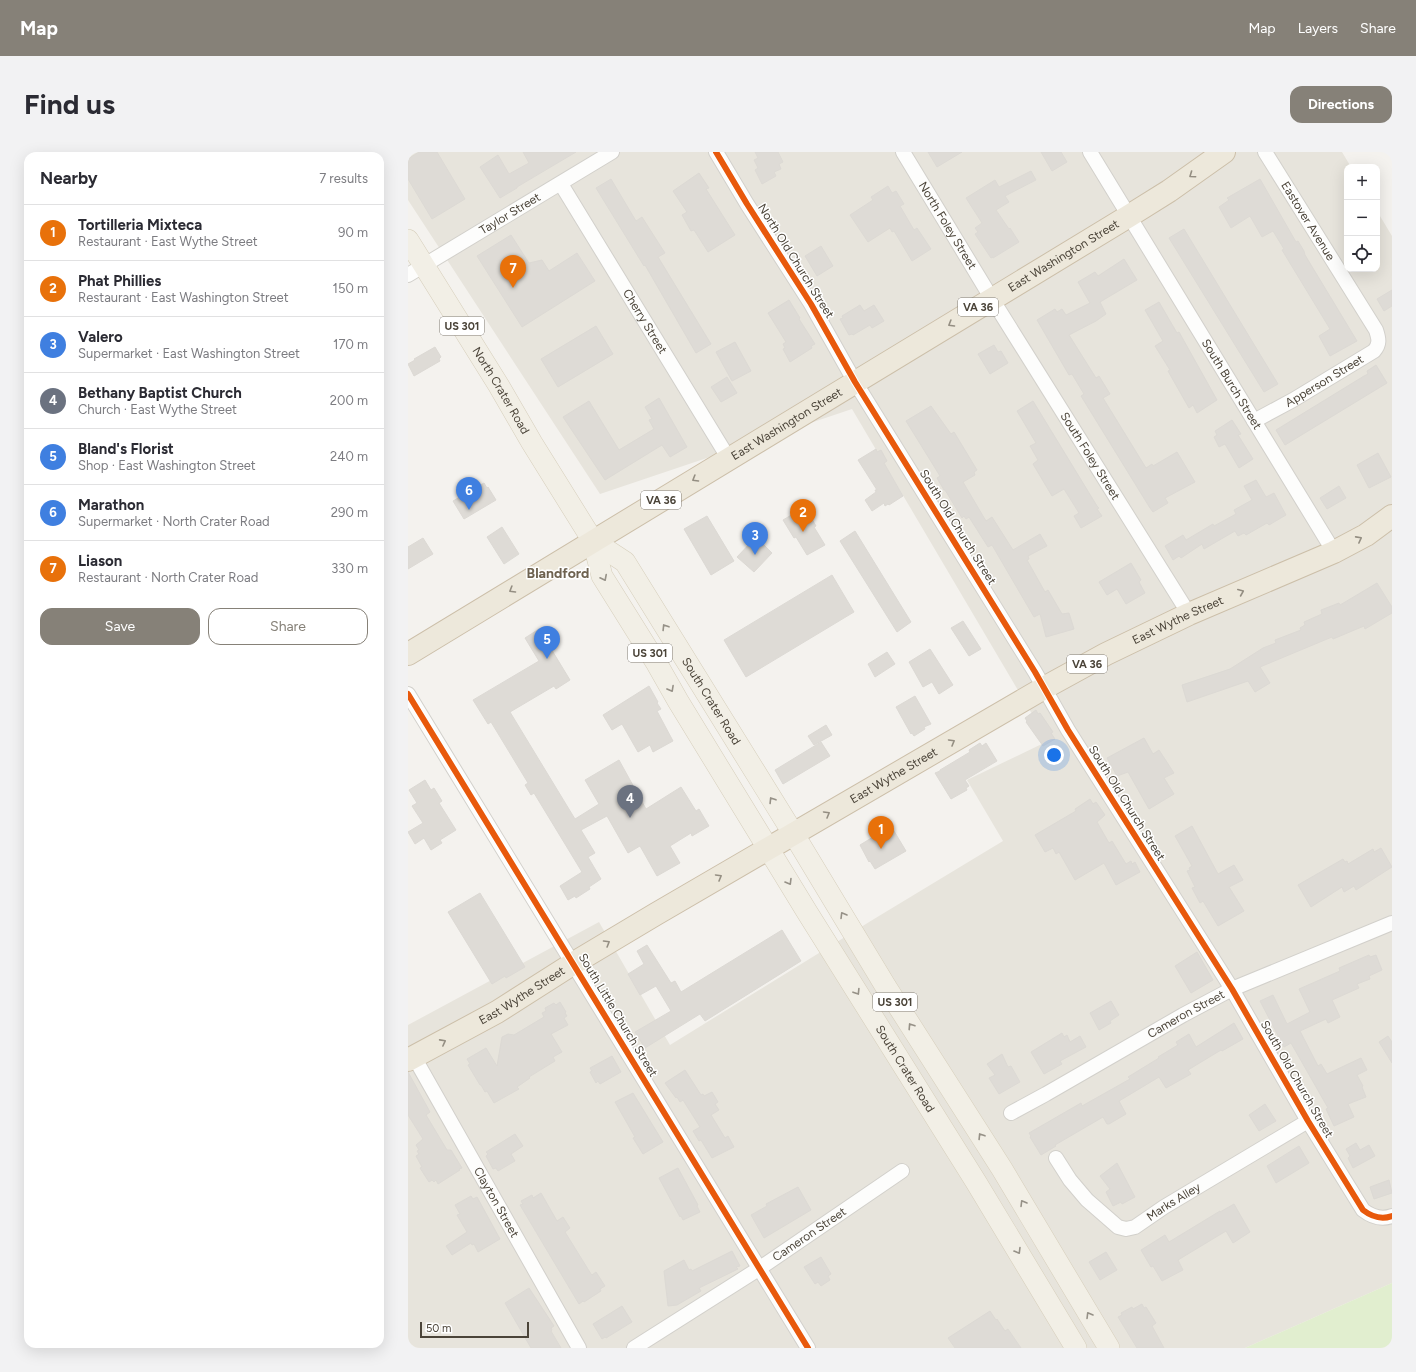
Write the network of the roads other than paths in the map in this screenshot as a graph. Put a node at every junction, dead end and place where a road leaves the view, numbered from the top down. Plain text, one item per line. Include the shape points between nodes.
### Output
1 (612, 152) edge
2 (716, 152) edge
3 (903, 152) edge
4 (1090, 152) edge
5 (1224, 152) edge
6 (1264, 152) edge
7 (561, 184) junction
8 (1129, 216) junction
9 (408, 240) edge
10 (416, 270) edge
11 (992, 299) junction
12 (1376, 330) joint
13 (855, 382) junction
14 (1254, 421) junction
15 (729, 459) junction
16 (1392, 516) edge
17 (594, 541) junction
18 (1334, 552) junction
19 (1189, 614) junction
20 (408, 654) edge
21 (1044, 688) junction
22 (408, 694) edge
23 (793, 833) junction
24 (769, 848) junction
25 (1392, 923) edge
26 (574, 963) junction
27 (1232, 989) junction
28 (411, 1059) edge
29 (1011, 1113) dead end
30 (1308, 1121) junction
31 (1056, 1158) dead end
32 (902, 1171) dead end
33 (1392, 1216) edge
34 (760, 1268) junction
35 (579, 1348) edge
36 (634, 1348) edge
37 (808, 1348) edge
38 (1076, 1348) edge
39 (1109, 1348) edge

1 - 7 street, Taylor Street
2 - 13 street, North Old Church Street via 811,304
3 - 11 street, North Foley Street
4 - 8 street, South Burch Street
5 -> 8 highway, East Washington Street / VA 36
6 - 12 street, Eastover Avenue
7 - 10 street, Taylor Street
7 - 15 street, Cherry Street
8 - 11 highway, East Washington Street / VA 36
8 - 14 street, South Burch Street
9 - 10 main road, North Crater Road / US 301
10 - 17 main road, North Crater Road / US 301
11 -> 13 highway, East Washington Street / VA 36
11 - 19 street, South Foley Street
12 - 14 street, Apperson Street via 1379,340 1374,351
13 - 15 highway, East Washington Street / VA 36
13 - 21 street, South Old Church Street
14 - 18 street, South Burch Street
15 -> 17 highway, East Washington Street / VA 36
18 -> 16 highway, East Wythe Street / VA 36 via 1366,535
17 -> 20 highway, East Washington Street
23 -> 17 main road, South Crater Road / US 301 via 625,562
17 -> 24 main road, South Crater Road / US 301 via 602,576
19 -> 18 highway, East Wythe Street / VA 36
19 - 21 highway, East Wythe Street / VA 36 via 1106,654
23 -> 21 highway, East Wythe Street / VA 36
21 - 27 street, South Old Church Street
22 - 26 street, South Little Church Street
23 - 24 highway, East Wythe Street / VA 36
39 -> 23 main road, South Crater Road / US 301 via 1002,1168 886,987
26 -> 24 highway, East Wythe Street
24 -> 38 main road, South Crater Road / US 301
25 - 27 street, Cameron Street
28 -> 26 highway, East Wythe Street via 497,1012
26 - 34 street, South Little Church Street
27 - 29 street, Cameron Street
27 - 30 street, South Old Church Street
28 - 35 street, Clayton Street
30 - 31 street, Marks Alley via 1135,1227 1126,1229 1118,1227 1087,1200
30 - 33 street, South Old Church Street via 1363,1210 1377,1218
32 - 34 street, Cameron Street
34 - 36 street, Cameron Street
34 - 37 street, South Little Church Street

